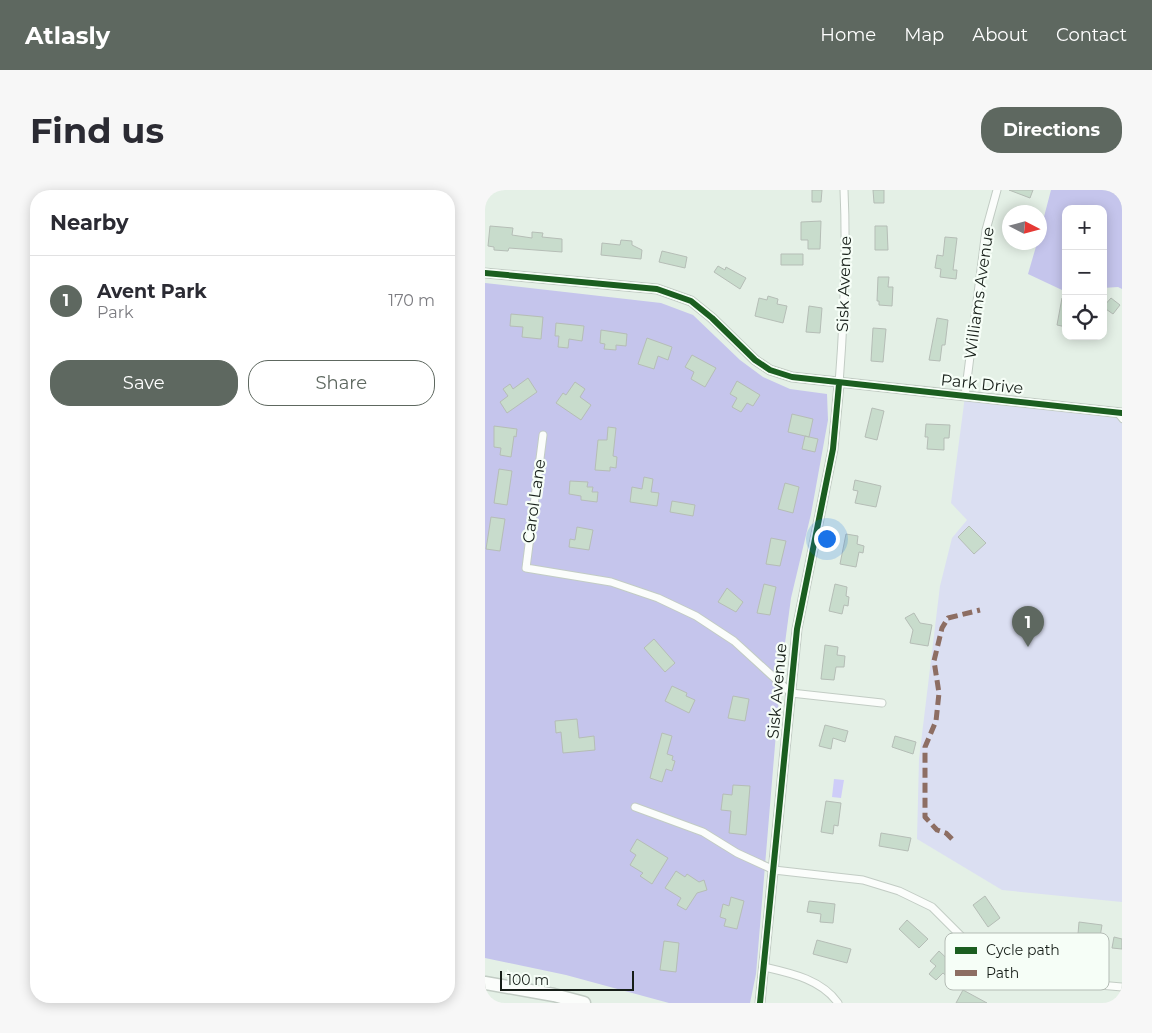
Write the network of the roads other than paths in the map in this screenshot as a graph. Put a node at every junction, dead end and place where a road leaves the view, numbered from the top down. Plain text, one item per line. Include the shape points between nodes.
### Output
1 (844, 190) edge
2 (997, 190) edge
3 (485, 273) edge
4 (839, 384) junction
5 (965, 396) junction
6 (1119, 413) edge
7 (1122, 420) edge
8 (543, 435) dead end
9 (791, 693) junction
10 (883, 703) dead end
11 (635, 808) dead end
12 (774, 870) junction
13 (958, 933) edge
14 (764, 967) junction
15 (485, 983) edge
16 (1109, 986) edge
17 (1122, 987) edge
18 (584, 1003) edge
19 (760, 1003) edge
20 (837, 1003) edge

1 - 4 street, Sisk Avenue via 846,299
2 - 5 street, Williams Avenue via 986,230
3 - 4 street, Park Drive via 657,289 696,304 755,360 770,370
4 - 5 street, Park Drive
4 - 9 street, Sisk Avenue via 833,449 797,629
5 - 6 street, Park Drive
6 - 7 lane
8 - 9 street, Carol Lane via 526,568 611,582 658,598 696,616 734,641
9 - 10 street
9 - 12 street, Sisk Avenue
11 - 12 street via 703,832
12 - 13 street via 863,880 899,891 932,907
12 - 14 street, Sisk Avenue
14 - 19 street, Sisk Avenue
14 - 20 street via 796,974 817,985
15 - 18 highway
16 - 17 street

